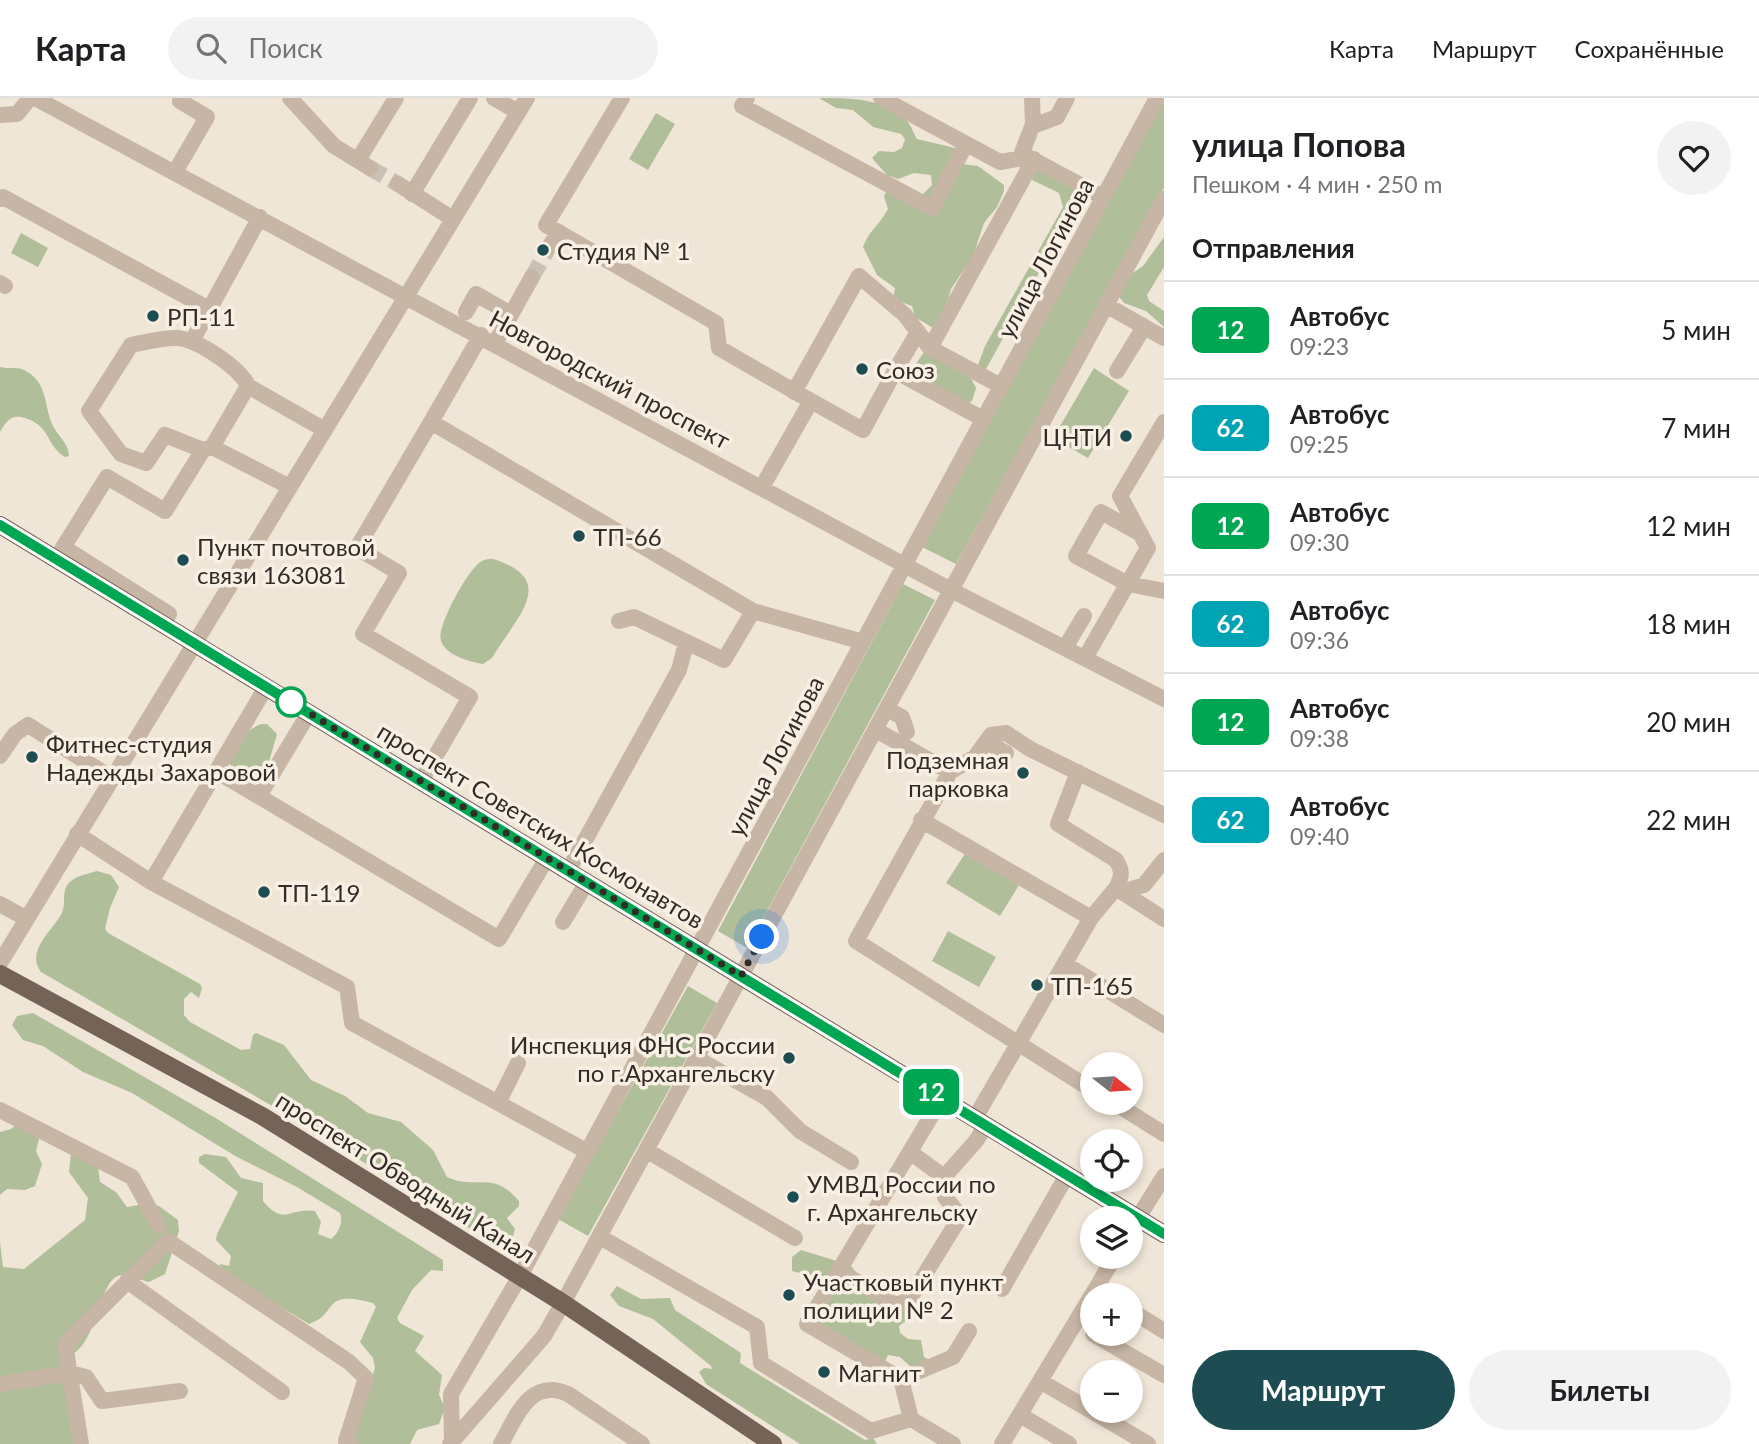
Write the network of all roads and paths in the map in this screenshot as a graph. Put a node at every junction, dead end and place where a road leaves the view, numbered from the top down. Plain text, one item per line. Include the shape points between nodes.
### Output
1 (32, 98) edge
2 (290, 98) edge
3 (396, 98) edge
4 (470, 98) edge
5 (494, 98) edge
6 (621, 98) edge
7 (747, 98) edge
8 (881, 98) edge
9 (1032, 98) edge
10 (1067, 98) edge
11 (1157, 98) edge
12 (179, 99) edge
13 (523, 105) edge
14 (0, 115) edge
15 (1033, 126) junction
16 (966, 144) junction
17 (1027, 159) junction
18 (175, 172) junction
19 (398, 184) tunnel mouth
20 (412, 194) junction
21 (1103, 197) junction
22 (1164, 198) edge
23 (0, 199) edge
24 (260, 217) junction
25 (453, 219) junction
26 (559, 232) junction
27 (550, 247) tunnel mouth
28 (533, 277) tunnel mouth
29 (407, 295) junction
30 (1106, 305) junction
31 (209, 309) junction
32 (466, 312) dead end
33 (511, 314) junction
34 (1144, 327) junction
35 (918, 332) junction
36 (1164, 338) edge
37 (488, 339) junction
38 (192, 341) junction
39 (930, 348) junction
40 (895, 371) junction
41 (1117, 371) dead end
42 (248, 386) junction
43 (1001, 386) junction
44 (794, 392) junction
45 (811, 401) junction
46 (984, 419) junction
47 (431, 422) junction
48 (1164, 422) edge
49 (325, 430) junction
50 (208, 448) junction
51 (121, 454) junction
52 (107, 477) junction
53 (290, 487) junction
54 (762, 487) junction
55 (1, 528) edge
56 (1143, 535) junction
57 (59, 553) junction
58 (905, 565) junction
59 (1128, 584) junction
60 (951, 590) junction
61 (1164, 591) edge
62 (753, 611) junction
63 (1084, 616) dead end
64 (620, 621) dead end
65 (863, 642) junction
66 (195, 643) junction
67 (686, 643) junction
68 (1065, 648) junction
69 (1085, 658) junction
70 (266, 687) junction
71 (1164, 699) edge
72 (887, 709) junction
73 (309, 713) junction
74 (876, 730) junction
75 (907, 732) dead end
76 (986, 742) junction
77 (1006, 753) dead end
78 (0, 756) edge
79 (216, 771) junction
80 (950, 772) junction
81 (1078, 772) junction
82 (112, 778) junction
83 (421, 781) junction
84 (259, 796) junction
85 (1164, 815) edge
86 (922, 820) junction
87 (77, 834) junction
88 (547, 858) junction
89 (1164, 860) edge
90 (568, 871) junction
91 (151, 882) junction
92 (587, 882) junction
93 (1119, 890) junction
94 (0, 904) edge
95 (1091, 918) junction
96 (27, 919) junction
97 (1164, 919) edge
98 (563, 922) dead end
99 (697, 949) junction
100 (0, 963) edge
101 (1065, 964) junction
102 (0, 974) edge
103 (741, 976) junction
104 (1164, 1025) edge
105 (1018, 1044) junction
106 (696, 1058) junction
107 (518, 1063) dead end
108 (1080, 1083) edge
109 (942, 1098) junction
110 (498, 1103) junction
111 (0, 1110) edge
112 (1134, 1115) edge
113 (980, 1122) junction
114 (1164, 1134) edge
115 (646, 1150) junction
116 (588, 1152) junction
117 (910, 1153) junction
118 (851, 1162) dead end
119 (1068, 1175) junction
120 (1164, 1176) edge
121 (944, 1177) junction
122 (1109, 1206) edge
123 (1143, 1210) edge
124 (159, 1226) dead end
125 (1143, 1228) edge
126 (1164, 1234) edge
127 (600, 1237) junction
128 (795, 1238) dead end
129 (839, 1271) junction
130 (520, 1276) junction
131 (127, 1281) junction
132 (1002, 1289) dead end
133 (563, 1303) junction
134 (1080, 1315) edge
135 (1143, 1318) edge
136 (1075, 1323) junction
137 (1080, 1326) edge
138 (969, 1331) dead end
139 (1164, 1331) edge
140 (1114, 1346) edge
141 (70, 1373) junction
142 (1164, 1375) edge
143 (901, 1379) junction
144 (1040, 1381) junction
145 (0, 1384) edge
146 (180, 1391) dead end
147 (282, 1392) dead end
148 (1020, 1415) junction
149 (911, 1419) junction
150 (451, 1442) edge
151 (347, 1443) edge
152 (80, 1444) edge
153 (501, 1444) edge
154 (642, 1444) edge
155 (773, 1444) edge
156 (953, 1444) edge
157 (1002, 1444) edge
158 (1069, 1444) edge
159 (1148, 1444) edge

1 - 14 street via 17,114
1 - 18 street, Новгородский проспект
2 - 3 street via 334,146 364,164
4 - 20 street
5 - 13 street
6 - 26 street via 546,225
7 - 16 street via 742,106 932,208
8 - 16 street
9 - 15 street
10 - 15 street via 1057,117
11 - 21 street, улица Логинова
12 - 18 street via 207,117
13 - 25 street
15 - 17 street
16 - 17 street via 1000,162
17 - 21 street
17 - 39 street
18 - 24 street, Новгородский проспект
19 - 20 street
20 - 25 street
21 - 43 street, улица Логинова
22 - 30 street, улица Логинова
23 - 31 street
24 - 29 street, Новгородский проспект
24 - 31 street
25 - 29 street
26 - 27 street
26 - 44 street via 716,323 719,348
28 - 33 street
29 - 37 street, Новгородский проспект
29 - 49 street
30 - 34 street
30 - 60 street, улица Логинова
31 - 38 street
32 - 33 street via 476,294
33 - 37 street
34 - 36 street
34 - 41 street
35 - 39 street
35 - 40 street
35 - 44 street via 859,276
37 - 47 street
37 - 54 street, Новгородский проспект
38 - 42 street via 243,373
38 - 51 street via 177,338 131,345 89,411
39 - 43 street
40 - 45 street via 863,430
40 - 46 street
42 - 49 street
42 - 50 street
43 - 46 street, улица Логинова
44 - 45 street
45 - 54 street
46 - 58 street, улица Логинова
47 - 62 street
47 - 83 street via 356,548 399,573 363,634 470,697
48 - 56 street via 1120,496
49 - 53 street
50 - 51 street via 165,435 146,463
50 - 52 street via 165,511
50 - 53 street
51 - 52 street
52 - 57 street
53 - 66 street
54 - 58 street, Новгородский проспект
55 - 57 main road, проспект Советских Космонавтов
56 - 59 street via 1148,548
56 - 59 street via 1101,512 1076,556
57 - 66 main road, проспект Советских Космонавтов
58 - 60 street, Новгородский проспект
58 - 65 street, улица Логинова
59 - 61 street
59 - 69 street
60 - 68 street, Новгородский проспект
60 - 72 street, улица Логинова
62 - 65 street
62 - 67 street via 724,660
63 - 68 street
64 - 67 street via 634,617
65 - 99 street, улица Логинова
66 - 70 main road, проспект Советских Космонавтов
66 - 82 street
67 - 90 street via 679,670
68 - 69 street, Новгородский проспект
69 - 71 street, Новгородский проспект
70 - 73 main road, проспект Советских Космонавтов
70 - 79 street
72 - 74 street, улица Логинова
72 - 75 street via 902,718
73 - 83 main road, проспект Советских Космонавтов
73 - 84 street
74 - 80 street
74 - 103 street, улица Логинова
76 - 77 street
76 - 80 street via 975,757
76 - 81 street via 991,735 1006,733
78 - 82 street via 28,724
79 - 84 street
79 - 91 street
80 - 86 street
81 - 85 street
81 - 93 street via 1058,824 1116,860 1122,868
82 - 87 street
83 - 88 main road, проспект Советских Космонавтов
84 - 88 street via 499,939
86 - 95 street
86 - 105 street via 856,941
87 - 91 street
87 - 96 street
88 - 90 main road, проспект Советских Космонавтов
89 - 93 street via 1144,885
90 - 92 main road, проспект Советских Космонавтов
91 - 110 street via 347,987 352,1023
92 - 98 street
92 - 99 main road, проспект Советских Космонавтов
93 - 95 street
93 - 97 street
94 - 96 street
95 - 101 street
96 - 100 street
99 - 103 main road, проспект Советских Космонавтов
99 - 116 street, улица Логинова
101 - 104 street
101 - 105 street
102 - 130 main road, проспект Обводный Канал via 262,1116
103 - 106 street, улица Логинова
103 - 109 main road, проспект Советских Космонавтов
105 - 108 street
105 - 113 street
106 - 115 street, улица Логинова
106 - 118 street via 767,1098 800,1131
107 - 110 street
109 - 113 main road, проспект Советских Космонавтов
109 - 117 street
110 - 116 street
111 - 124 street via 132,1177
112 - 114 street
113 - 119 main road, проспект Советских Космонавтов
113 - 121 street via 976,1141
115 - 127 street, улица Логинова
115 - 128 street
116 - 130 street, улица Логинова
117 - 121 street
117 - 129 street
119 - 122 main road, проспект Советских Космонавтов
119 - 132 street
120 - 123 street
121 - 129 street via 945,1197 958,1213 957,1222 909,1300 896,1304
125 - 126 main road, проспект Советских Космонавтов
127 - 133 street, улица Логинова
127 - 149 street via 757,1327 761,1363 871,1431
129 - 143 street via 807,1324
130 - 133 main road, проспект Обводный Канал
130 - 150 street, улица Логинова via 451,1394
131 - 141 street via 65,1344
131 - 147 street
131 - 151 street via 167,1241 349,1362 366,1378
133 - 150 street, улица Логинова via 544,1336
133 - 155 main road, проспект Обводный Канал
134 - 136 street
135 - 139 street
136 - 137 street
136 - 144 street
138 - 143 street via 953,1357
140 - 142 street
141 - 145 street
141 - 146 street via 86,1377 102,1401
141 - 152 street
143 - 149 street
144 - 148 street
144 - 159 street
148 - 157 street
148 - 158 street
149 - 156 street
153 - 154 street via 528,1399 540,1391 554,1390 568,1394

